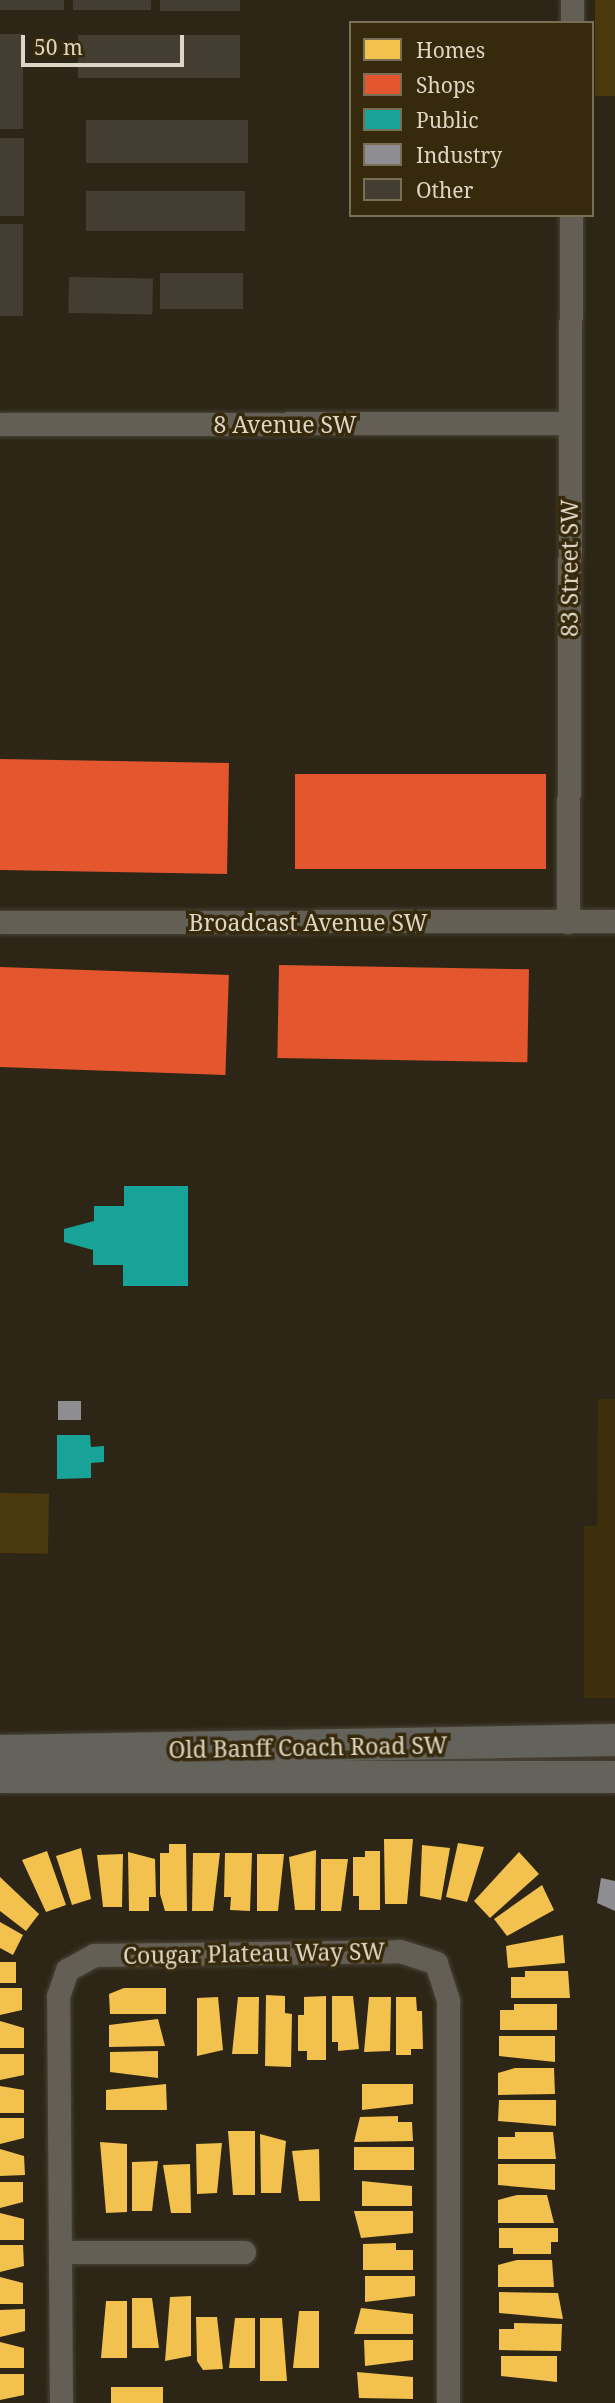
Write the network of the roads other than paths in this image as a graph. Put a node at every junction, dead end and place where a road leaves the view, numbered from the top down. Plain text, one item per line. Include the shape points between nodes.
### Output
1 (572, 0) edge
2 (572, 21) edge
3 (571, 217) edge
4 (569, 423) junction
5 (0, 424) edge
6 (615, 921) edge
7 (0, 922) edge
8 (568, 922) junction
9 (615, 1740) edge
10 (0, 1751) edge
11 (0, 1777) edge
12 (615, 1777) edge
13 (61, 2252) junction
14 (244, 2252) dead end
15 (61, 2403) edge
16 (448, 2403) edge

1 - 2 street
3 - 4 street, 83 Street SW
4 - 5 street, 8 Avenue SW
4 - 8 street, 83 Street SW
6 - 8 street, Broadcast Avenue SW
7 - 8 street, Broadcast Avenue SW
9 - 10 main road, Old Banff Coach Road SW
11 - 12 main road, Old Banff Coach Road SW
13 - 14 street
13 - 15 street, Cougar Plateau Way SW
13 - 16 street, Cougar Plateau Way SW via 58,1996 66,1969 94,1955 418,1955 436,1963 448,2001

